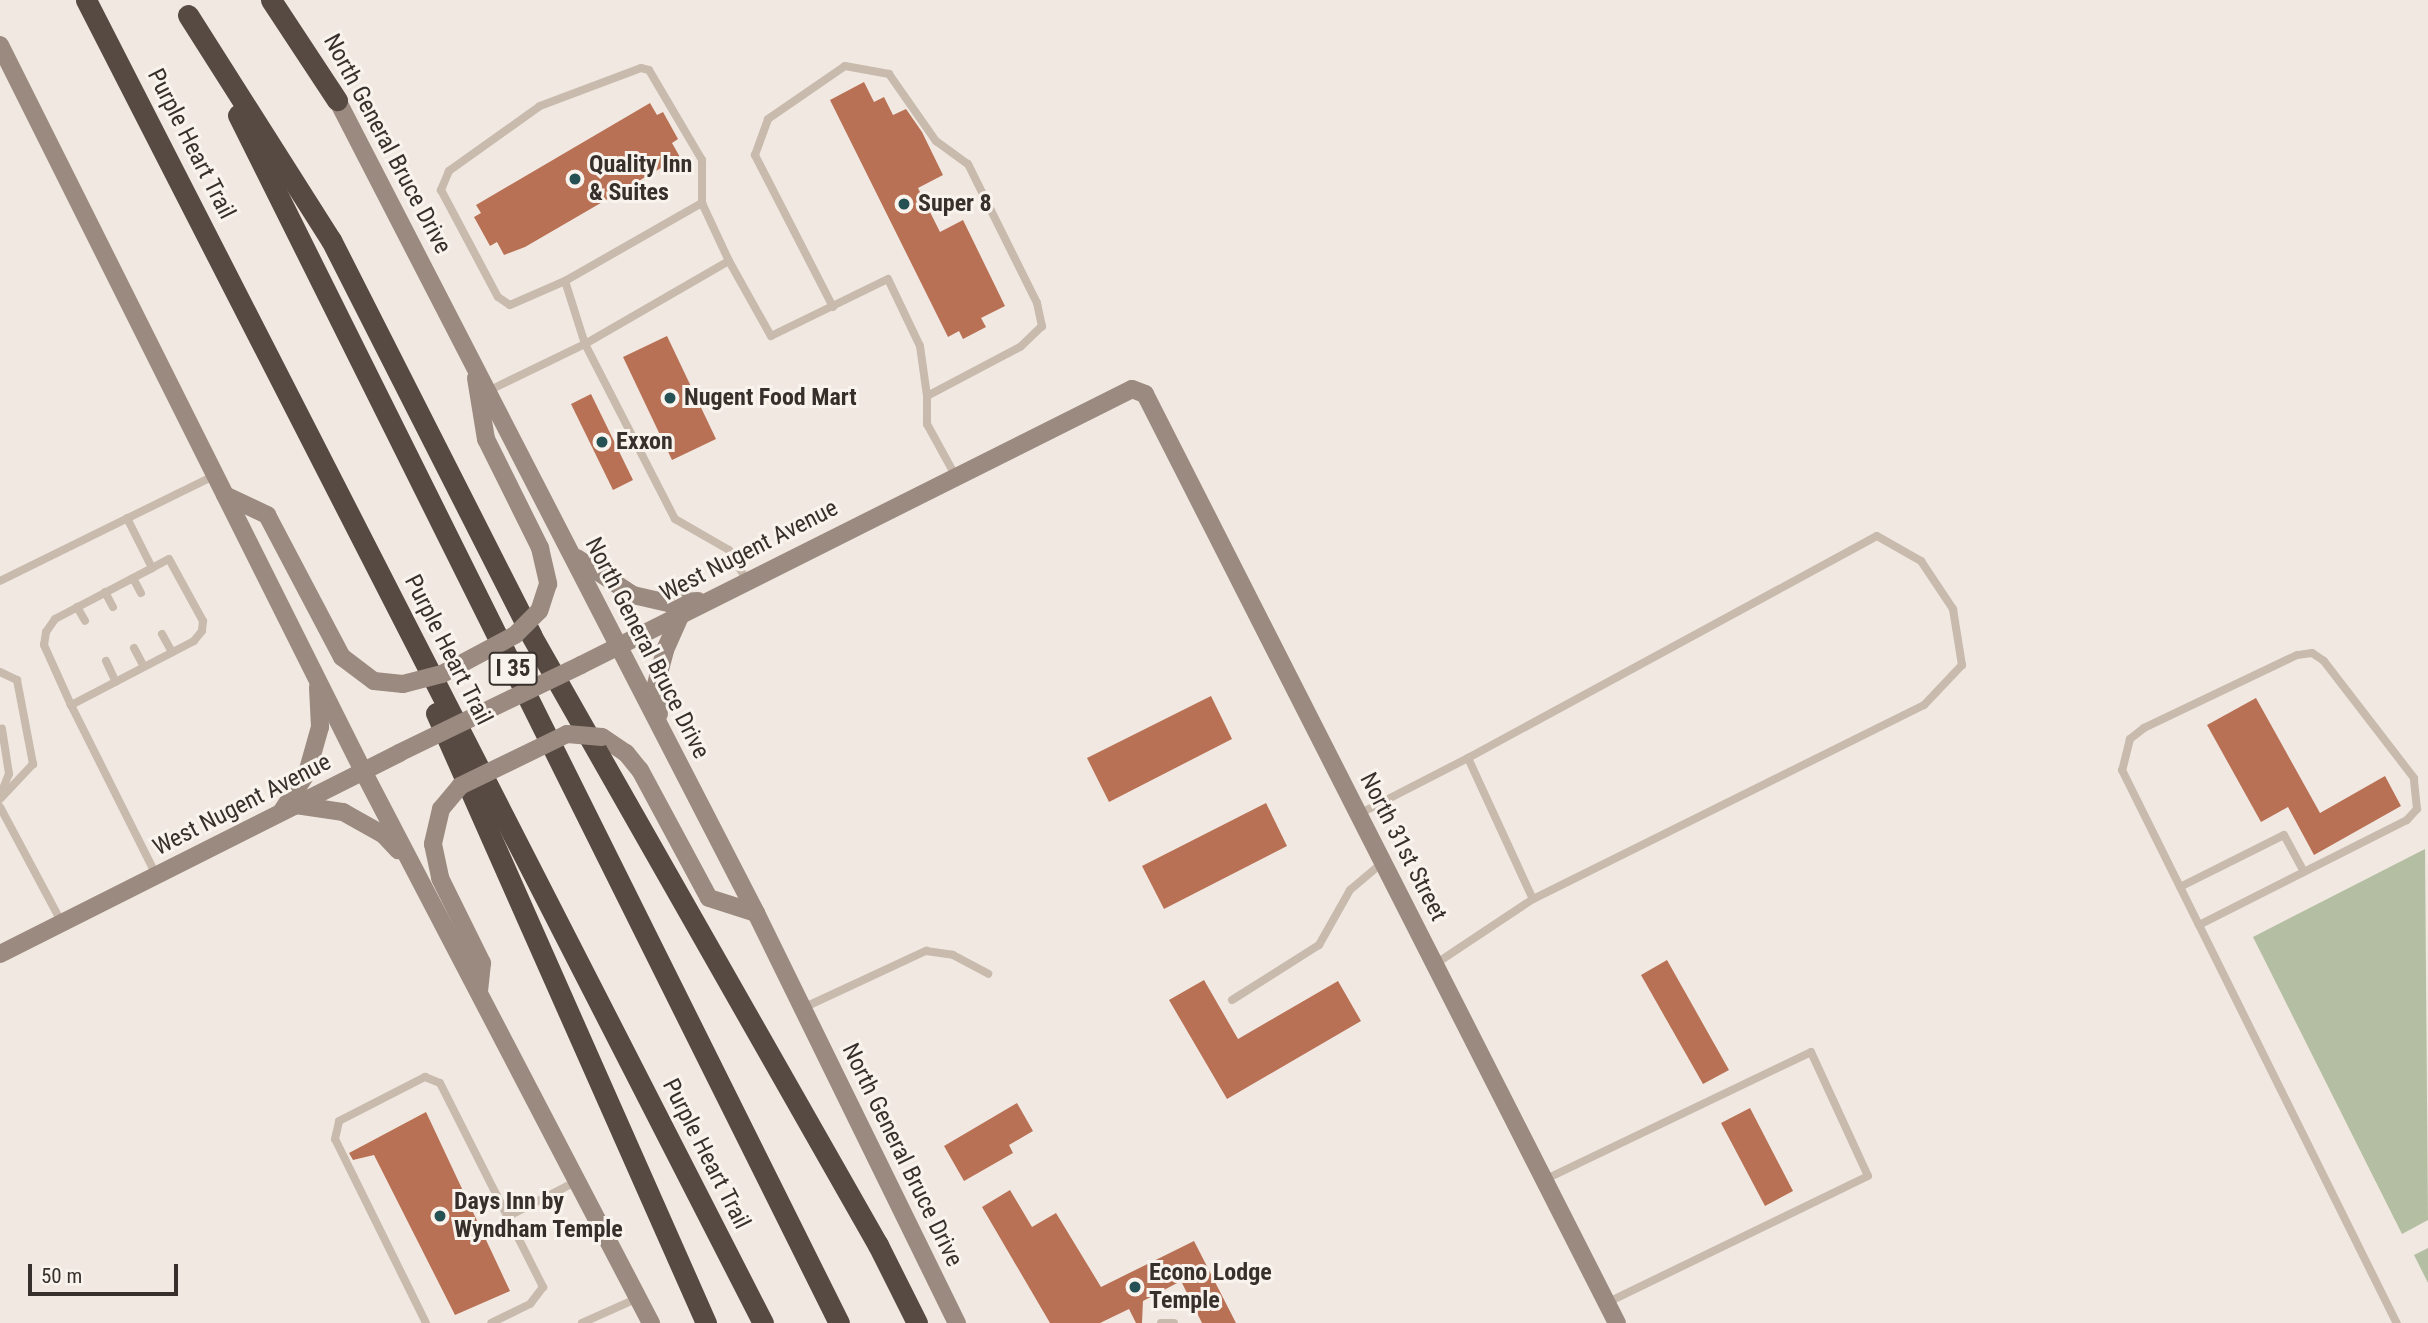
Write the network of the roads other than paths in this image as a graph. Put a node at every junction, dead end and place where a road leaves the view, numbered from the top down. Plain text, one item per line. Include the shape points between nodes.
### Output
1 (86, 0) edge
2 (271, 0) edge
3 (284, 0) edge
4 (184, 7) edge
5 (0, 45) edge
6 (337, 100) junction
7 (702, 203) junction
8 (729, 261) junction
9 (565, 281) junction
10 (833, 307) junction
11 (585, 344) junction
12 (473, 361) junction
13 (488, 391) junction
14 (1145, 394) joint
15 (928, 396) junction
16 (215, 475) junction
17 (955, 475) junction
18 (335, 488) junction
19 (225, 495) junction
20 (127, 518) junction
21 (571, 554) junction
22 (152, 568) junction
23 (133, 578) junction
24 (746, 580) junction
25 (0, 581) edge
26 (105, 592) junction
27 (141, 593) dead end
28 (705, 601) junction
29 (77, 607) junction
30 (113, 607) dead end
31 (682, 612) junction
32 (85, 621) dead end
33 (162, 634) dead end
34 (618, 645) junction
35 (134, 648) dead end
36 (172, 652) junction
37 (106, 661) dead end
38 (144, 667) junction
39 (0, 672) edge
40 (317, 680) junction
41 (116, 682) junction
42 (71, 705) junction
43 (2, 729) dead end
44 (662, 731) junction
45 (1468, 758) junction
46 (363, 771) junction
47 (0, 798) edge
48 (0, 807) edge
49 (288, 809) junction
50 (1359, 814) junction
51 (1383, 862) junction
52 (415, 870) junction
53 (2304, 872) junction
54 (156, 875) junction
55 (2180, 887) junction
56 (1534, 899) junction
57 (757, 913) junction
58 (62, 923) junction
59 (2199, 925) junction
60 (0, 954) edge
61 (1435, 964) junction
62 (988, 974) dead end
63 (479, 990) junction
64 (1231, 1000) dead end
65 (803, 1008) junction
66 (580, 1179) junction
67 (1544, 1180) junction
68 (507, 1217) junction
69 (638, 1298) junction
70 (1607, 1303) junction
71 (426, 1323) edge
72 (491, 1323) edge
73 (582, 1323) edge
74 (651, 1323) edge
75 (706, 1323) edge
76 (763, 1323) edge
77 (839, 1323) edge
78 (916, 1323) edge
79 (957, 1323) edge
80 (1161, 1323) edge
81 (1174, 1323) edge
82 (1617, 1323) edge
83 (2397, 1323) edge

1 - 18 highway, Purple Heart Trail
2 - 6 highway
3 - 6 main road, North General Bruce Drive
4 - 77 highway, Purple Heart Trail / I 35
4 - 78 highway via 331,240 531,635 878,1245
5 - 16 main road
6 - 12 main road, North General Bruce Drive
7 - 8 lane
7 - 9 lane
7 - 9 lane via 702,160 649,70 641,68 540,106 449,171 441,190 498,297 510,304
8 - 10 lane via 771,336
8 - 11 lane
9 - 11 lane
10 - 15 lane via 888,279 920,346
10 - 15 lane via 755,155 768,119 845,66 889,74 936,141 968,164 1037,303 1042,326 1020,347
11 - 13 lane
11 - 24 lane via 675,519 729,550
12 - 13 main road, North General Bruce Drive
12 - 19 main road, bridge via 486,439 540,548 548,584 540,611 515,635 442,674 403,684 374,681 342,657 267,515
13 - 21 main road, North General Bruce Drive
14 - 17 main road, West Nugent Avenue via 1132,389
14 - 50 main road, North 31st Street
15 - 17 lane via 927,424
16 - 19 main road
16 - 20 lane
17 - 24 main road, West Nugent Avenue
18 - 75 highway
18 - 76 highway, Purple Heart Trail
19 - 40 main road
20 - 22 lane
20 - 25 lane
21 - 28 main road via 633,596 668,603
21 - 34 main road, North General Bruce Drive
22 - 23 lane
22 - 36 lane via 169,559 203,621 194,641
23 - 26 lane
23 - 27 lane
24 - 28 main road, West Nugent Avenue
26 - 29 lane
26 - 30 lane
28 - 31 main road, West Nugent Avenue
29 - 32 lane
29 - 42 lane via 55,619 44,645
31 - 34 main road, West Nugent Avenue
31 - 44 main road via 655,688
33 - 36 lane
34 - 44 main road, North General Bruce Drive
34 - 46 main road, West Nugent Avenue, bridge
35 - 38 lane
36 - 38 lane
37 - 41 lane
38 - 41 lane
39 - 47 lane via 17,680 33,764
40 - 46 main road
40 - 49 main road via 317,739 307,773
41 - 42 lane
42 - 54 lane
43 - 47 lane via 9,774
44 - 57 main road, North General Bruce Drive
45 - 50 lane
45 - 56 lane
45 - 56 lane via 1877,536 1921,561 1953,609 1962,665 1924,705
46 - 49 main road, West Nugent Avenue
46 - 52 main road
48 - 58 lane
49 - 52 main road via 343,812 384,835
49 - 54 main road, West Nugent Avenue
50 - 51 main road, North 31st Street
51 - 61 main road, North 31st Street
51 - 64 lane via 1350,890 1319,945
52 - 63 main road
53 - 55 lane via 2284,835
53 - 55 lane via 2407,820 2417,809 2419,794 2414,778 2324,661 2312,653 2297,655 2144,728 2130,739 2122,770
53 - 59 lane
54 - 58 main road, West Nugent Avenue
55 - 59 lane
56 - 61 lane
57 - 63 main road, bridge via 709,898 640,770 626,753 602,737 567,734 460,786 441,809 433,844 438,867 482,963
57 - 65 main road, North General Bruce Drive
58 - 60 main road, West Nugent Avenue
59 - 83 lane
61 - 67 main road, North 31st Street
62 - 65 lane via 953,955 926,951
63 - 66 main road
65 - 79 main road, North General Bruce Drive
66 - 68 lane
66 - 69 main road
67 - 70 main road, North 31st Street
67 - 70 lane via 1811,1052 1868,1176
68 - 71 lane via 440,1083 425,1077 339,1121 335,1139
68 - 72 lane via 543,1287 530,1304
69 - 73 lane
69 - 74 main road
70 - 82 main road, North 31st Street
80 - 81 lane

